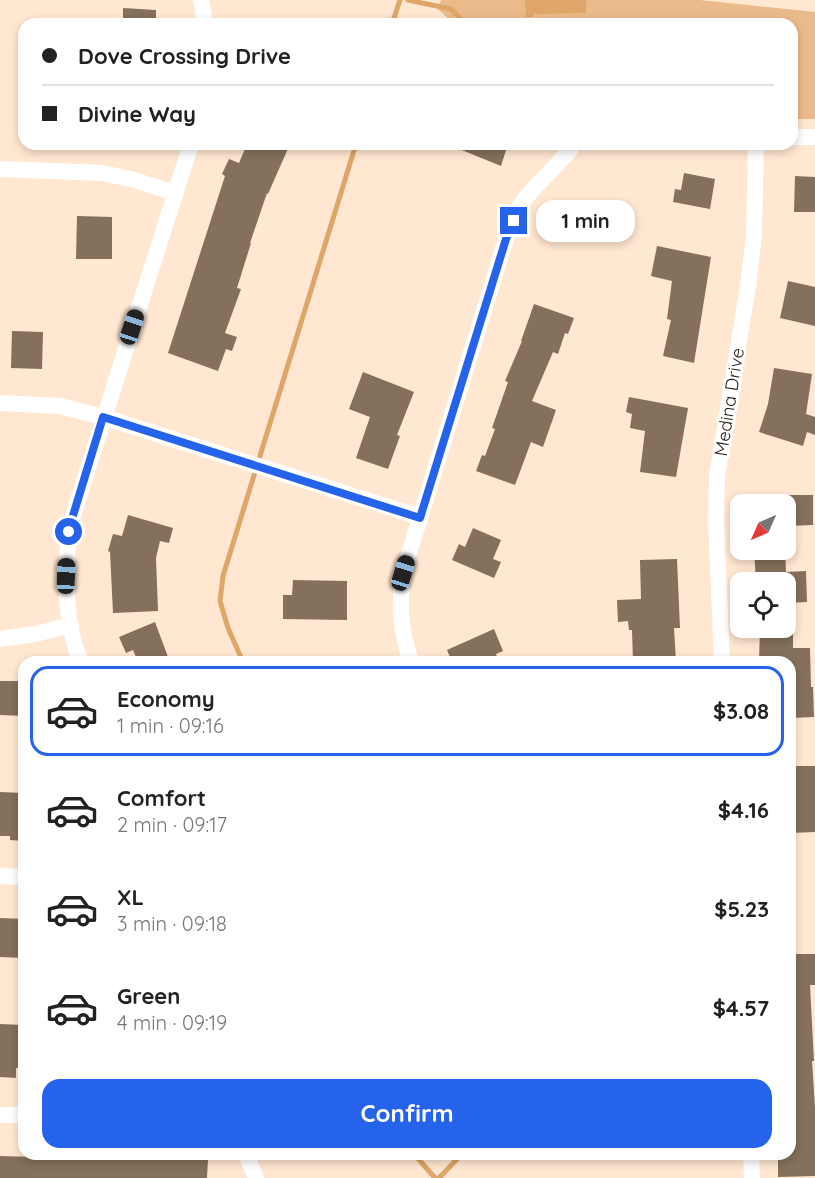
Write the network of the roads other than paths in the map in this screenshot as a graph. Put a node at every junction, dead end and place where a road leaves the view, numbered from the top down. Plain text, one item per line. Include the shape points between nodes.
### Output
1 (201, 0) edge
2 (204, 18) edge
3 (798, 137) edge
4 (815, 137) edge
5 (189, 150) edge
6 (570, 150) edge
7 (756, 150) edge
8 (0, 169) edge
9 (175, 193) junction
10 (0, 403) edge
11 (103, 417) junction
12 (420, 518) junction
13 (70, 625) junction
14 (0, 639) edge
15 (79, 656) edge
16 (409, 656) edge
17 (722, 656) edge
18 (0, 876) edge
19 (18, 877) edge
20 (0, 1115) edge
21 (18, 1116) edge
22 (248, 1160) edge
23 (751, 1160) edge
24 (256, 1178) edge
25 (752, 1178) edge

1 - 2 street
3 - 4 street
5 - 9 street
6 - 12 street via 522,202 506,239
7 - 17 street, Medina Drive via 754,236 717,476
8 - 9 street via 102,173
9 - 11 street
10 - 11 street via 60,406
11 - 12 street
11 - 13 street via 67,544
12 - 16 street via 400,597 403,638
13 - 14 street
13 - 15 street
18 - 19 street
20 - 21 street
22 - 24 street
23 - 25 street

